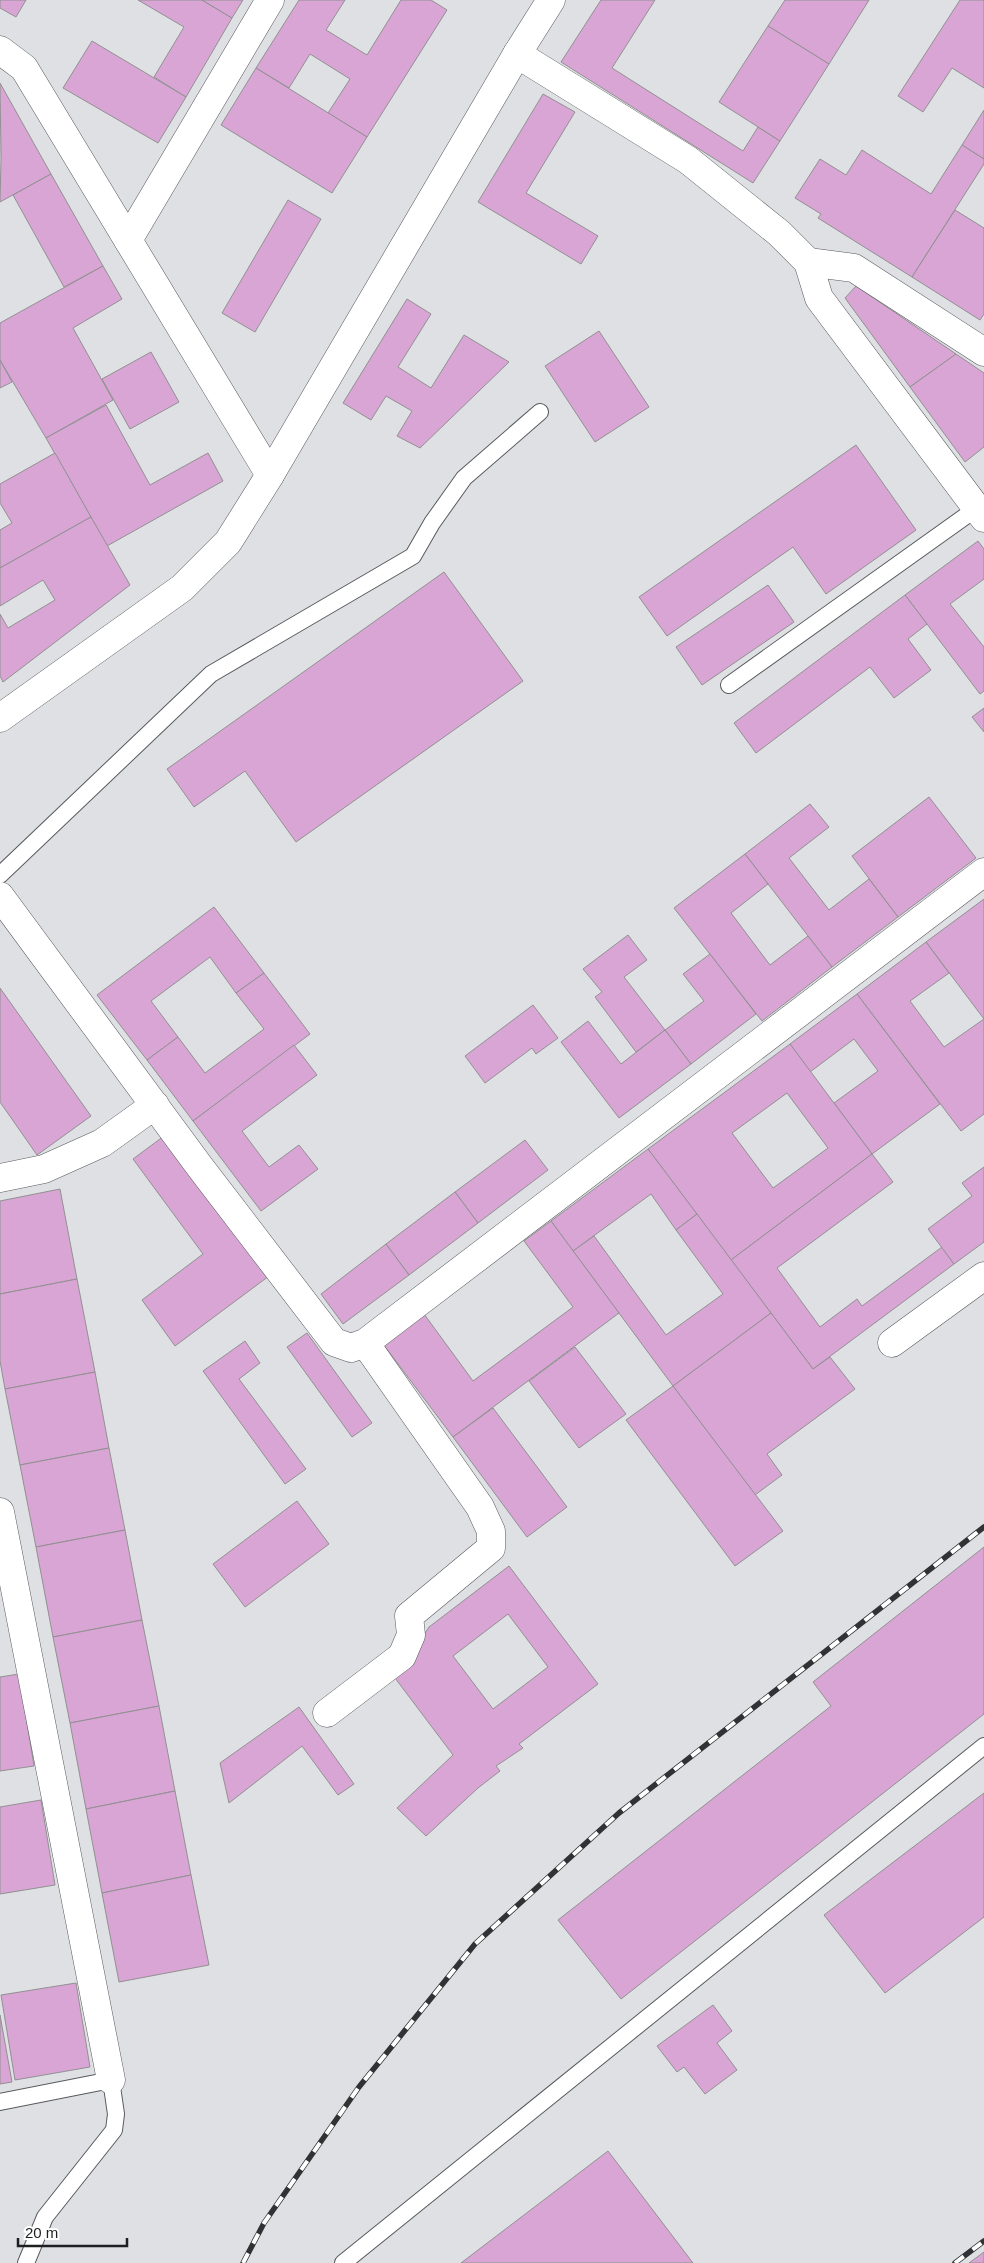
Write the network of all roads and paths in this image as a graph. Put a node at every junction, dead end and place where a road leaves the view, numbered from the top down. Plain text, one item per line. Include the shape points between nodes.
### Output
1 (270, 0) edge
2 (551, 0) edge
3 (0, 50) edge
4 (517, 54) junction
5 (128, 240) junction
6 (808, 262) junction
7 (984, 352) edge
8 (540, 412) dead end
9 (270, 475) junction
10 (981, 513) edge
11 (729, 685) dead end
12 (2, 710) edge
13 (984, 872) edge
14 (0, 875) edge
15 (0, 896) edge
16 (155, 1105) junction
17 (0, 1178) edge
18 (984, 1276) edge
19 (892, 1342) dead end
20 (365, 1343) junction
21 (0, 1512) edge
22 (327, 1713) dead end
23 (984, 1746) edge
24 (110, 2080) junction
25 (0, 2102) edge
26 (26, 2263) edge
27 (343, 2263) edge

1 - 5 street
2 - 4 street
3 - 5 street via 24,68
4 - 6 street via 688,160 779,233
4 - 9 street
5 - 9 street
6 - 7 street via 854,268
6 - 10 street via 818,298
8 - 14 lane via 464,478 413,556 211,674
9 - 12 street via 228,542 182,588
10 - 11 lane
13 - 20 street
15 - 16 street
16 - 17 street via 102,1144 44,1169
16 - 20 street via 334,1342 351,1348
18 - 19 street
20 - 22 street via 480,1507 491,1531 491,1548 409,1616 411,1635 402,1656
21 - 24 street
23 - 27 lane
24 - 25 lane
24 - 26 lane via 116,2114 114,2130 44,2217

